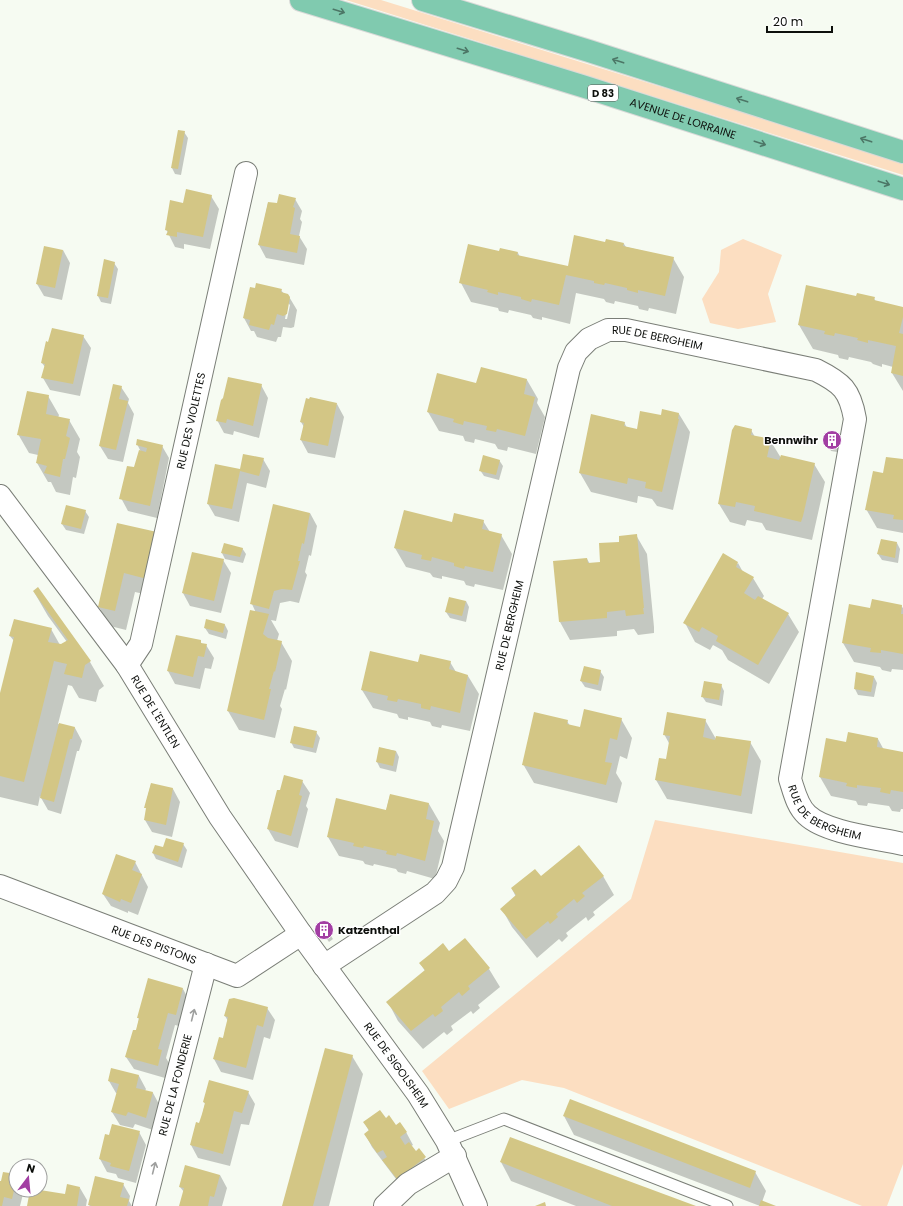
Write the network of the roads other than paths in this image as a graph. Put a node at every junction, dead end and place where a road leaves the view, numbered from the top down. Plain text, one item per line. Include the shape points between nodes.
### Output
1 (301, 0) edge
2 (423, 0) edge
3 (903, 152) edge
4 (246, 173) dead end
5 (903, 189) edge
6 (0, 496) edge
7 (127, 665) junction
8 (903, 844) edge
9 (0, 886) edge
10 (301, 934) junction
11 (206, 964) junction
12 (324, 966) junction
13 (451, 1149) junction
14 (144, 1206) edge
15 (385, 1206) edge
16 (476, 1206) edge
17 (727, 1206) edge

1 -> 5 main road, AVENUE DE LORRAINE / D 83 via 582,86
3 -> 2 main road
4 - 7 street, RUE DES VIOLETTES via 141,644
6 - 7 street, RUE DE L'ENTLEN
7 - 10 street, RUE DE L'ENTLEN via 220,817
8 - 12 street, RUE DE BERGHEIM via 829,829 806,815 796,799 790,779 855,419 847,391 834,379 816,370 626,330 608,330 589,339 576,352 569,368 453,867 446,881 435,893
9 - 11 street, RUE DES PISTONS
10 - 11 street, RUE DES PISTONS via 237,976
10 - 12 street, RUE DE SIGOLSHEIM
14 -> 11 street, RUE DE LA FONDERIE
12 - 13 street, RUE DE SIGOLSHEIM via 418,1094
13 - 15 street
13 - 16 street, RUE DE SIGOLSHEIM
13 - 17 lane via 504,1119

